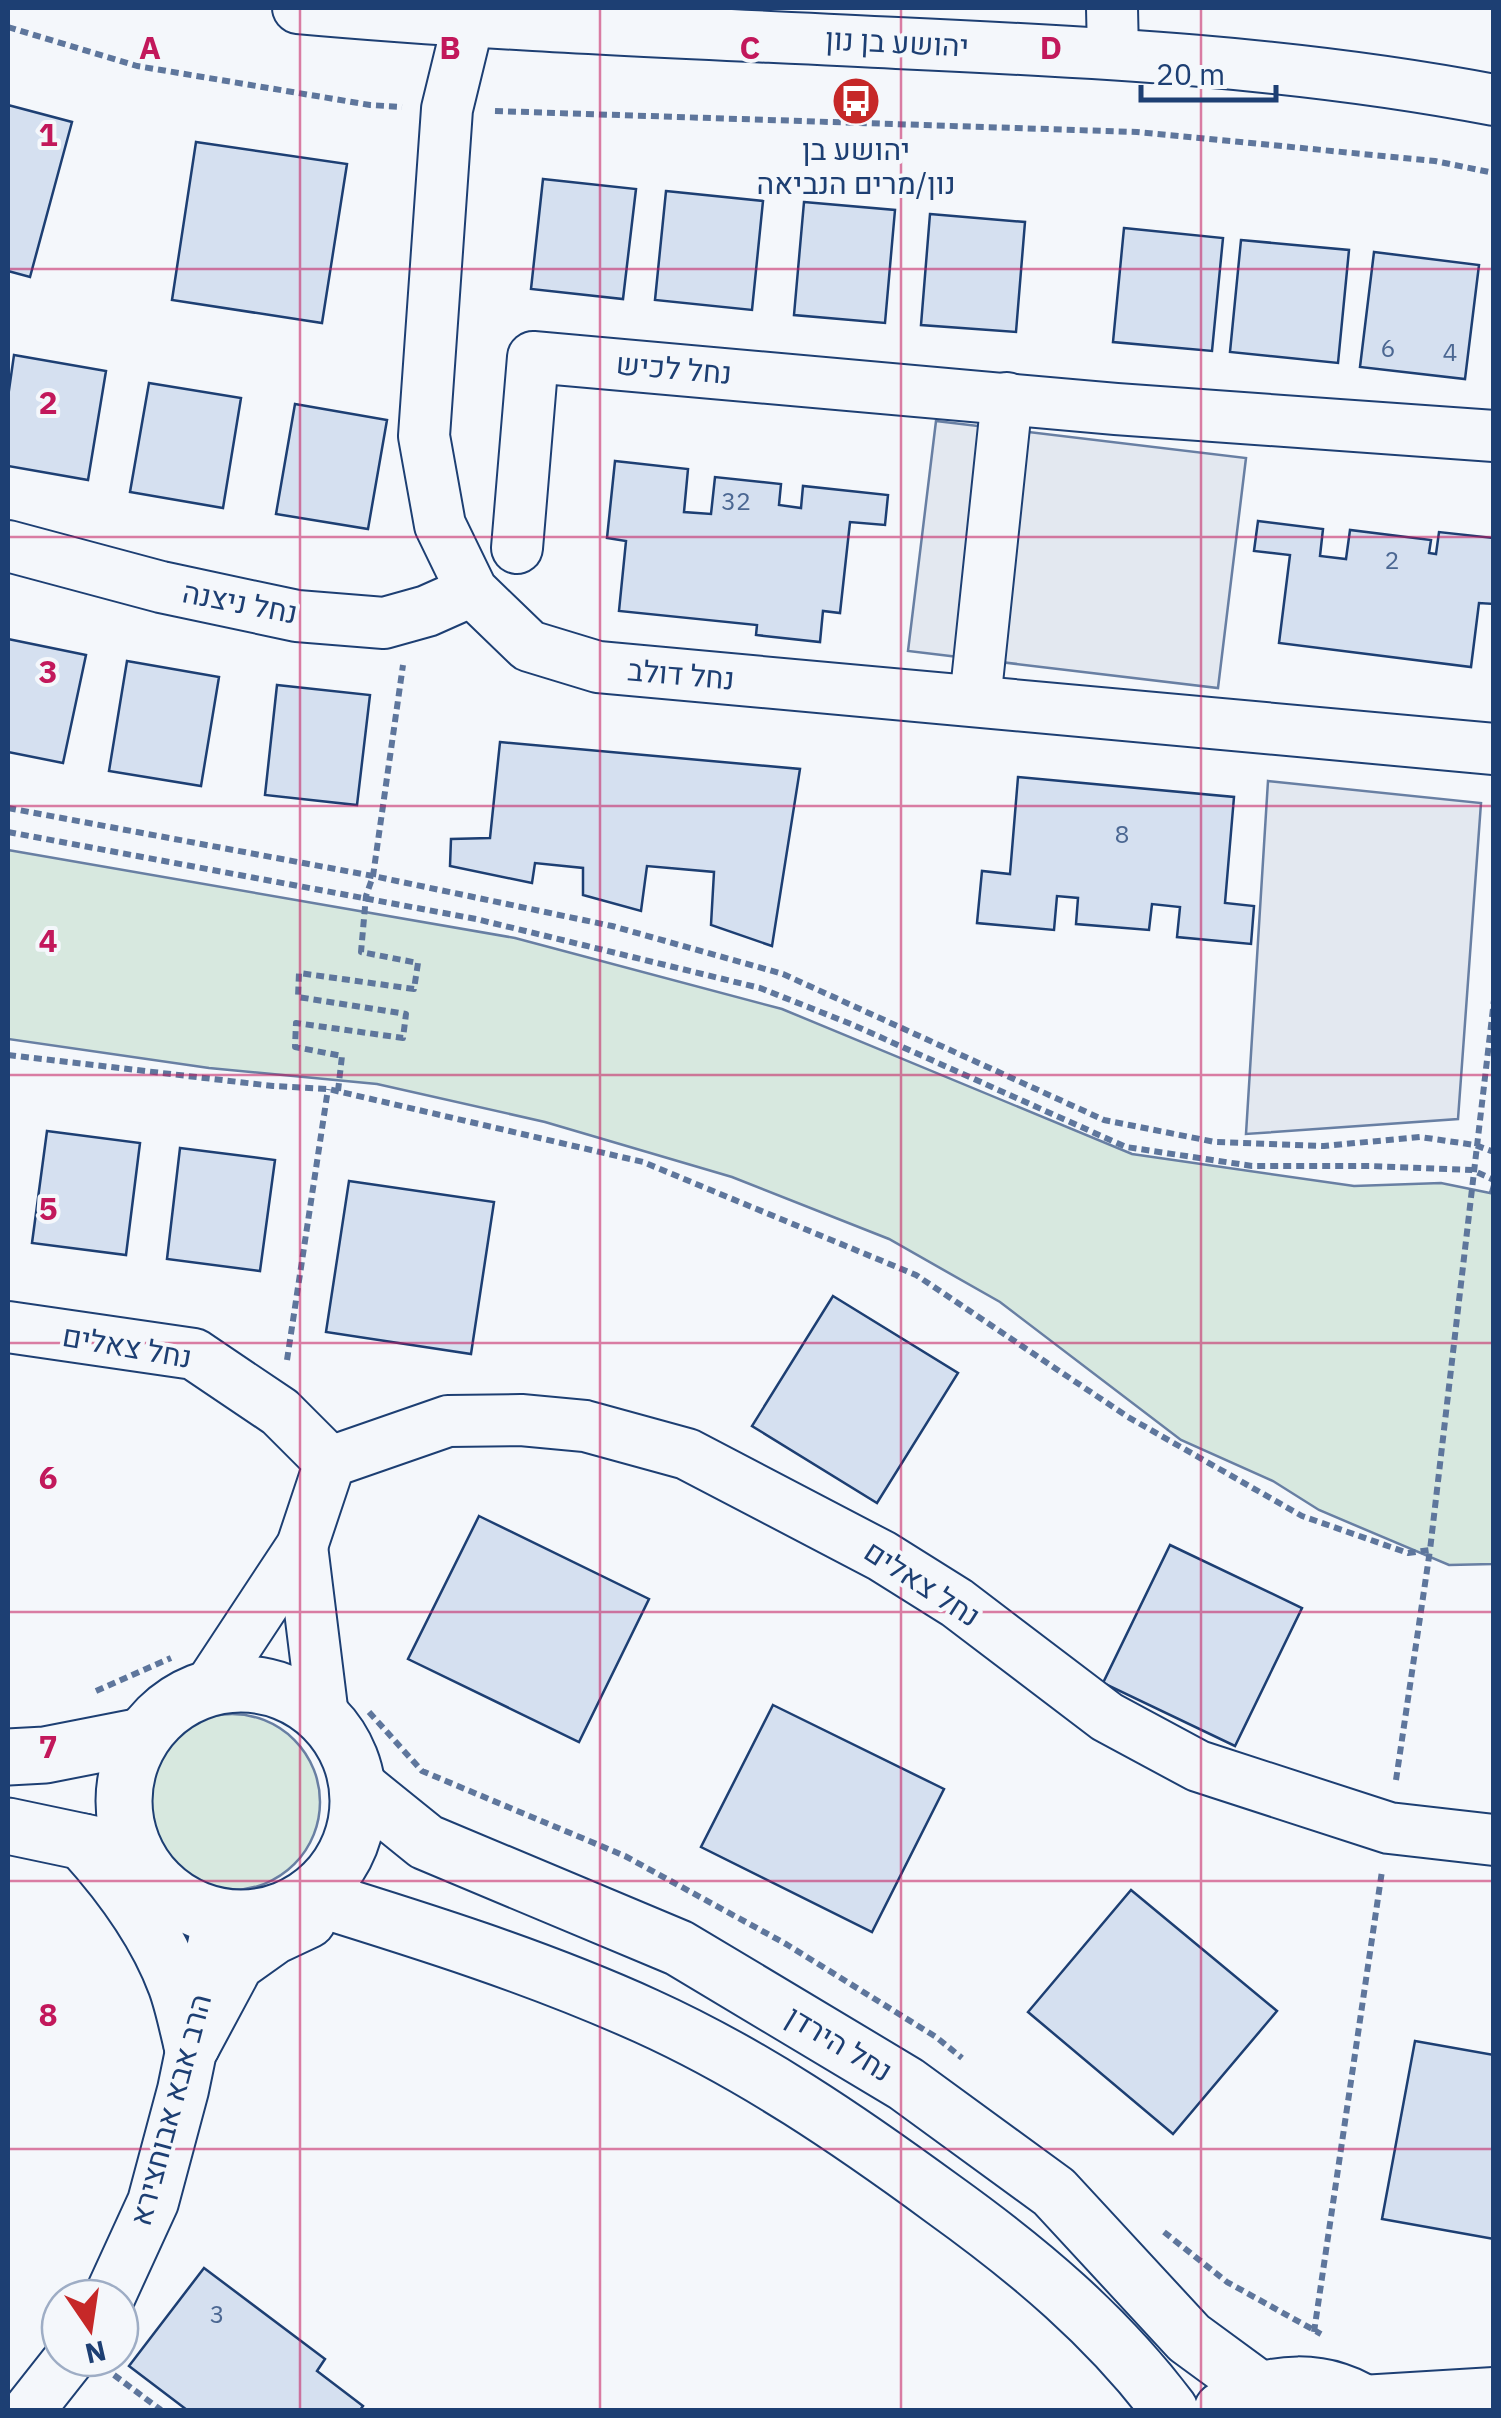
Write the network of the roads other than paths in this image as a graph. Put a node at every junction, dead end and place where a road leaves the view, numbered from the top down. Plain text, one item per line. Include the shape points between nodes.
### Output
1 (298, 8) edge
2 (472, 15) edge
3 (1112, 30) edge
4 (1494, 100) edge
5 (1007, 398) junction
6 (1494, 436) edge
7 (8, 546) edge
8 (517, 548) dead end
9 (472, 591) junction
10 (975, 701) junction
11 (1494, 749) edge
12 (8, 1327) edge
13 (330, 1462) junction
14 (302, 1546) junction
15 (209, 1687) junction
16 (324, 1716) junction
17 (142, 1736) junction
18 (8, 1756) edge
19 (358, 1787) junction
20 (8, 1826) edge
21 (1494, 1840) edge
22 (109, 1847) junction
23 (324, 1901) junction
24 (219, 1916) junction
25 (192, 2045) junction
26 (119, 2278) edge
27 (1122, 2350) junction
28 (69, 2378) edge
29 (1494, 2394) edge
30 (1241, 2400) edge
31 (1368, 2406) edge
32 (29, 2410) edge
33 (1118, 2410) edge
34 (1170, 2410) edge

1 - 2 street, יהושע בן נון
2 - 3 street, יהושע בן נון
2 - 9 street, נחל דולב via 446,110 424,436 440,525
3 - 4 street, יהושע בן נון
5 - 6 street, נחל לכיש
5 - 8 street, נחל לכיש via 533,357
5 - 10 street
7 - 9 street, נחל ניצנה via 297,616 384,623
9 - 10 street, נחל דולב via 529,646 598,668
10 - 11 street, נחל דולב
12 - 13 street, נחל צאלים via 194,1354 280,1412
13 - 14 street
13 - 21 street, נחל צאלים via 448,1421 585,1426 687,1454 882,1556 942,1593 1107,1718 1198,1766 1389,1828
14 - 15 street
14 - 16 street
15 - 16 main road via 250,1683 289,1693
15 - 17 main road via 183,1698
16 - 19 main road via 347,1748
17 - 18 main road
17 - 22 main road
19 - 23 main road via 358,1819
19 - 30 main road, נחל הירדן via 426,1842 679,1948 906,2084 1054,2192
20 - 22 main road
22 - 24 main road via 169,1894
22 - 25 main road via 119,1882 176,1984
23 - 24 main road via 251,1918
23 - 25 main road via 236,1963
23 - 27 main road via 646,2016 773,2082 1020,2255
24 - 25 street, הרב אבא אבוחצירא
25 - 26 street, הרב אבא אבוחצירא via 153,2202
27 - 33 main road
27 - 34 main road
28 - 32 street
29 - 31 street
30 - 31 main road via 1293,2384 1328,2388

